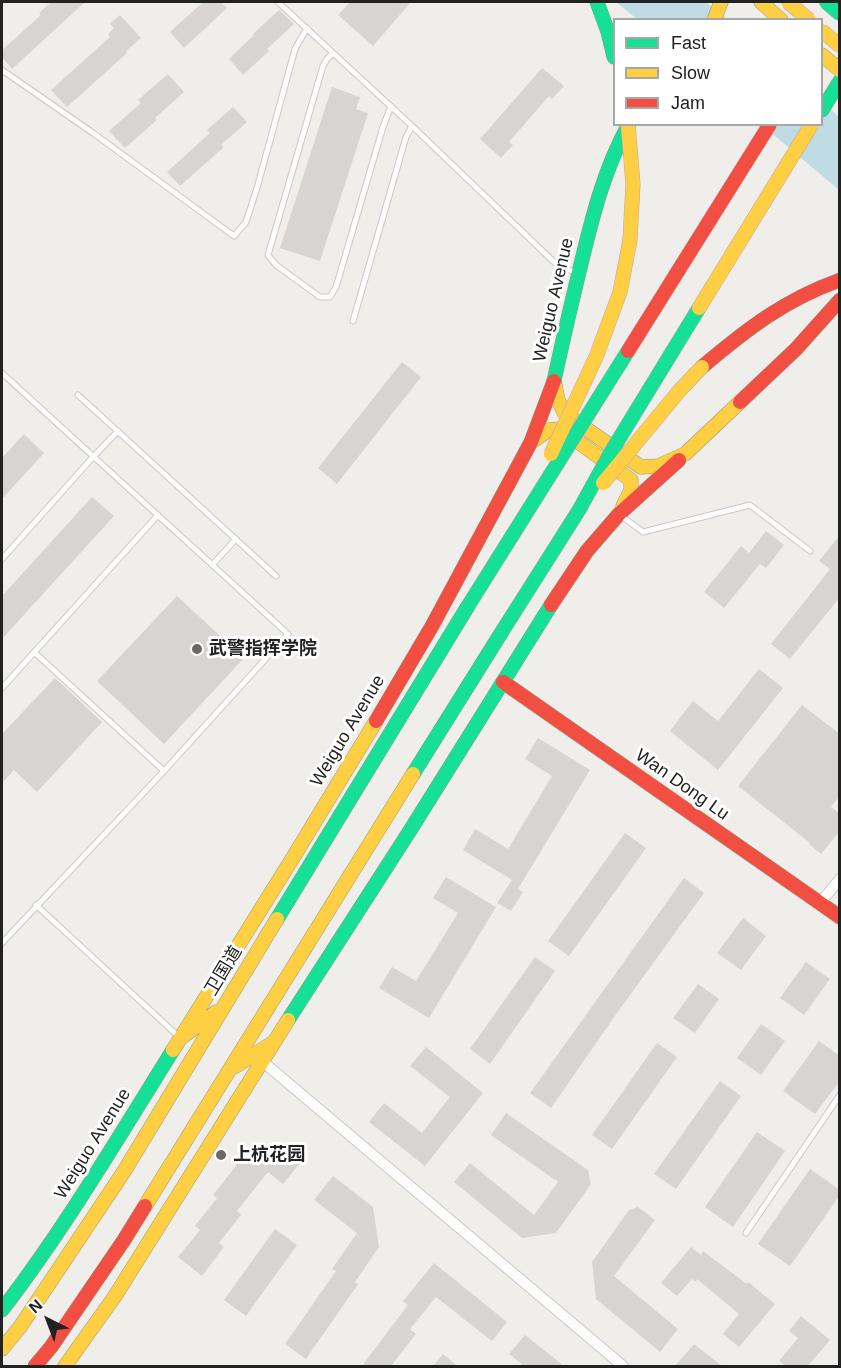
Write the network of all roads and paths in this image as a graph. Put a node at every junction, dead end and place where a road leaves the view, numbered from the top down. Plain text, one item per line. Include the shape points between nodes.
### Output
1 (278, 2) edge
2 (597, 2) edge
3 (761, 2) edge
4 (788, 2) edge
5 (826, 2) edge
6 (840, 13) edge
7 (779, 18) edge
8 (807, 18) edge
9 (307, 28) junction
10 (823, 32) edge
11 (823, 40) edge
12 (840, 46) edge
13 (613, 51) edge
14 (333, 53) junction
15 (823, 56) edge
16 (2, 70) edge
17 (840, 70) edge
18 (840, 81) edge
19 (391, 106) junction
20 (823, 108) edge
21 (412, 126) junction
22 (627, 126) edge
23 (628, 126) edge
24 (769, 126) edge
25 (812, 126) edge
26 (578, 273) junction
27 (840, 280) edge
28 (840, 300) edge
29 (353, 321) dead end
30 (2, 373) edge
31 (554, 381) junction
32 (78, 394) dead end
33 (118, 431) junction
34 (531, 442) junction
35 (685, 454) junction
36 (93, 457) junction
37 (579, 510) junction
38 (619, 514) junction
39 (158, 515) junction
40 (518, 526) junction
41 (236, 539) junction
42 (810, 551) dead end
43 (2, 559) edge
44 (212, 565) junction
45 (276, 576) dead end
46 (34, 652) junction
47 (503, 682) junction
48 (2, 688) edge
49 (164, 771) junction
50 (840, 879) edge
51 (820, 903) junction
52 (36, 905) junction
53 (840, 917) edge
54 (2, 943) edge
55 (223, 1007) junction
56 (181, 1038) junction
57 (274, 1042) junction
58 (262, 1061) junction
59 (231, 1069) junction
60 (179, 1081) junction
61 (840, 1095) edge
62 (746, 1233) dead end
63 (124, 1240) junction
64 (115, 1296) junction
65 (2, 1310) edge
66 (2, 1349) edge
67 (35, 1366) edge
68 (65, 1366) edge
69 (623, 1366) edge

1 - 9 lane
2 - 13 main road
3 - 7 main road
4 - 8 main road, bridge
5 - 6 main road, bridge
6 - 11 main road
9 - 14 lane
9 - 16 lane via 295,50 246,222 234,236
10 - 12 main road, bridge
14 - 19 lane
14 - 19 lane via 323,66 267,255 320,297 330,297 336,287
15 - 17 main road
18 - 20 main road
19 - 21 lane
21 - 26 lane via 555,262
21 - 29 lane
22 - 26 main road, Weiguo Avenue via 604,176
23 - 40 main road, bridge via 633,184 630,240 620,292 596,357
24 - 40 main road, bridge
25 - 37 main road, bridge via 662,367
26 - 31 main road, Weiguo Avenue
27 - 37 main road, bridge via 819,287 751,325 702,367
28 - 35 main road via 796,349
30 - 36 lane
31 - 34 main road, Weiguo Avenue
31 - 35 main road via 565,414 642,467 660,466
32 - 33 lane
33 - 36 lane
33 - 41 lane
34 - 38 main road via 549,430 560,429 631,480 630,493
34 - 56 main road, Weiguo Avenue via 437,617
35 - 38 main road
36 - 39 lane
36 - 43 lane
37 - 59 main road, bridge
38 - 42 lane via 643,532 750,505
38 - 47 main road via 586,551
39 - 44 lane
39 - 46 lane
40 - 55 main road, 卫国道, bridge
41 - 44 lane
41 - 45 lane
44 - 49 lane via 288,634
46 - 48 lane
46 - 49 lane
47 - 51 main road, Wan Dong Lu
47 - 57 main road
49 - 52 lane
50 - 51 street
51 - 53 main road, Wan Dong Lu
52 - 54 lane
52 - 56 lane
55 - 56 main road
55 - 60 main road, 卫国道
56 - 60 main road
56 - 65 main road, Weiguo Avenue via 93,1179
57 - 58 main road
57 - 59 main road
58 - 64 main road
58 - 69 street
59 - 63 main road
60 - 66 main road, 卫国道 via 116,1183
61 - 62 lane
63 - 64 main road
63 - 67 main road
64 - 68 main road

